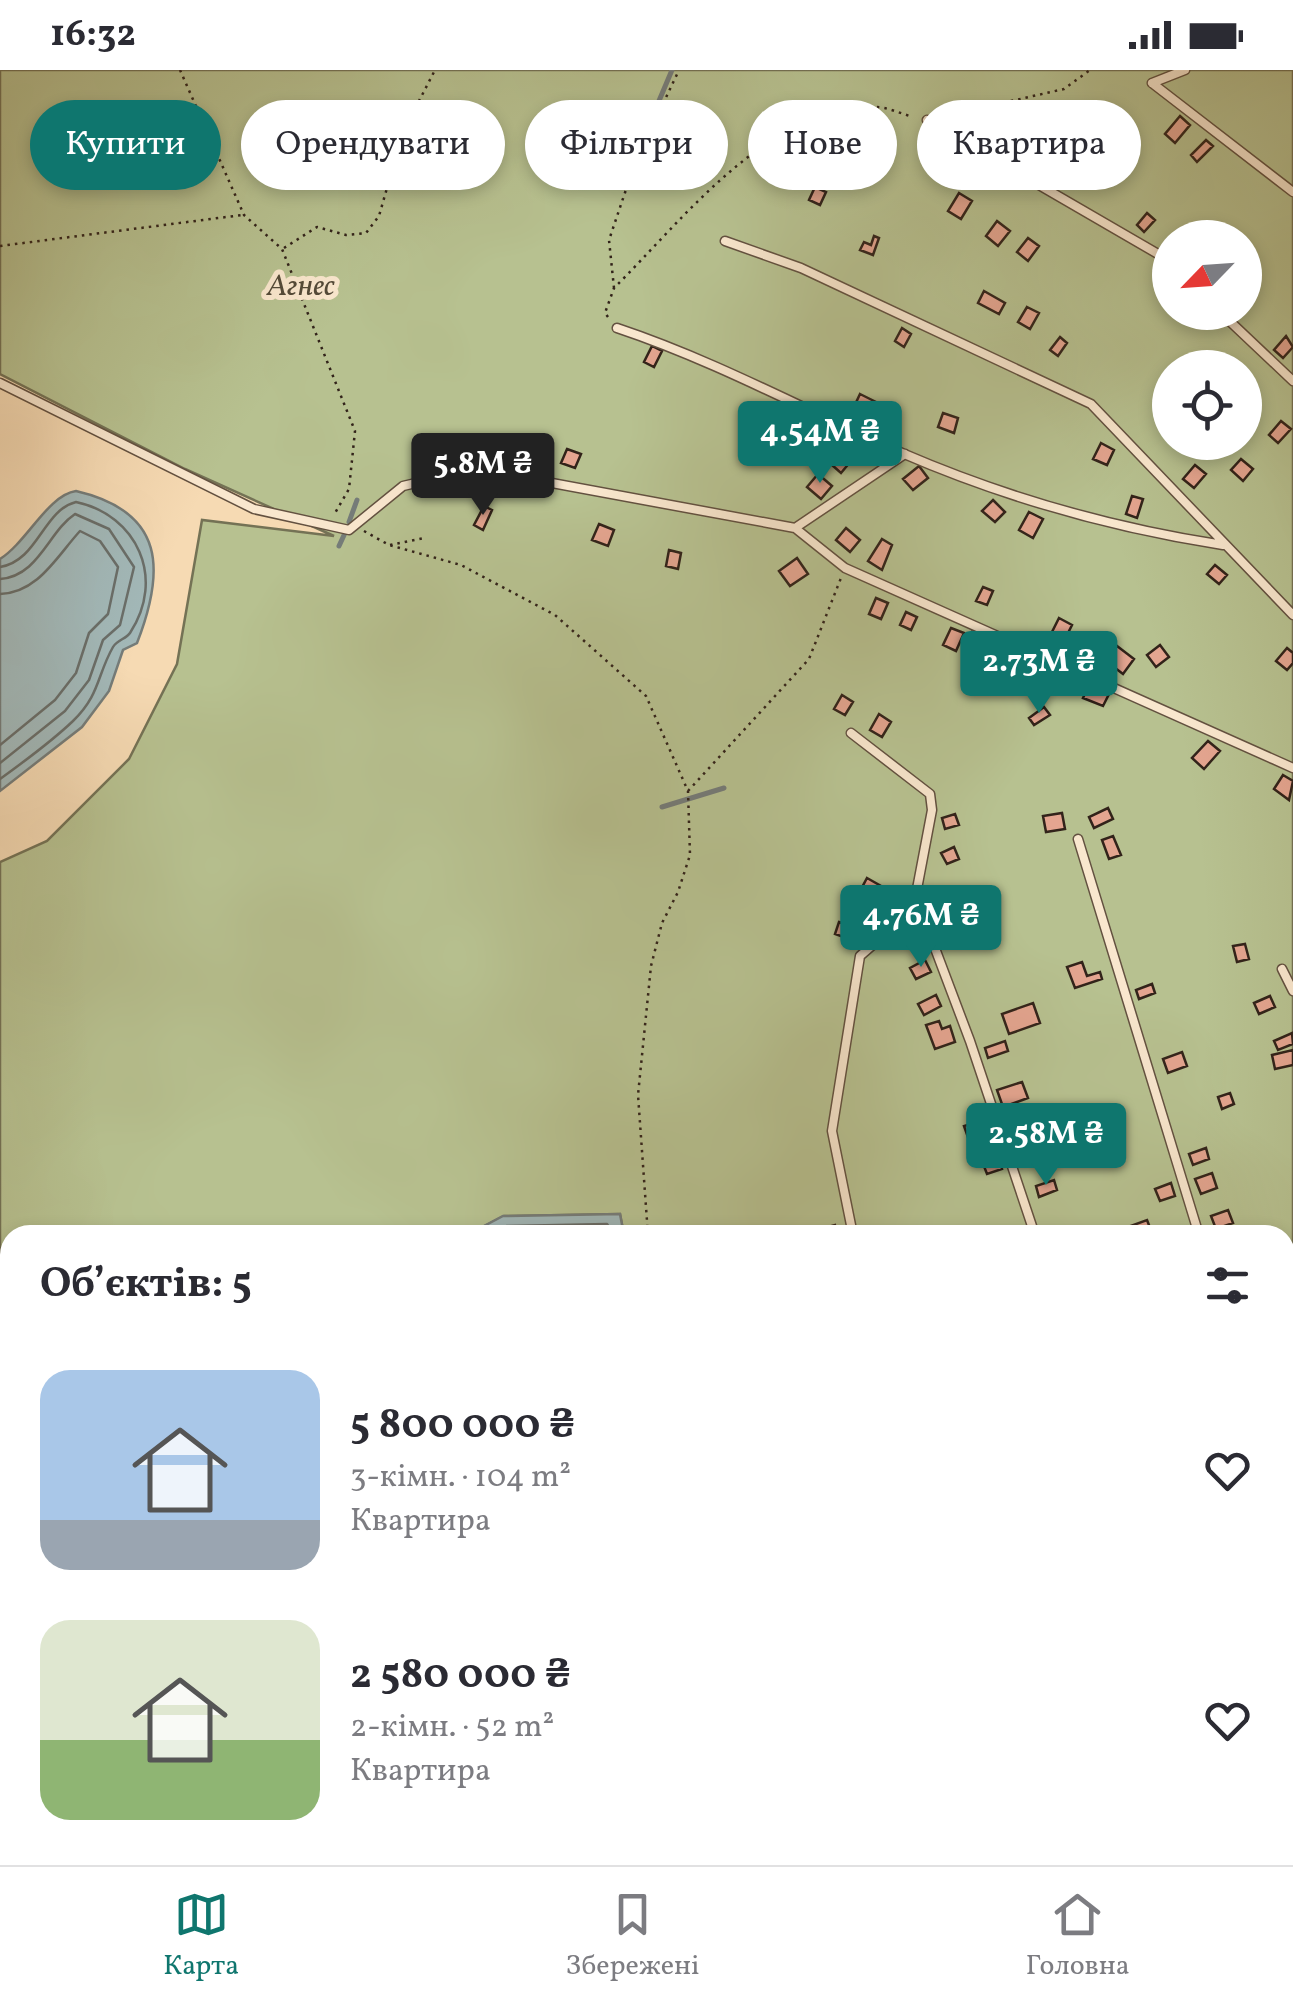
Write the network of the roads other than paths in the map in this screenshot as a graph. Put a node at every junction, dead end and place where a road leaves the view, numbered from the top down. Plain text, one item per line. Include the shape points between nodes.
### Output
1 (1185, 70) edge
2 (1048, 190) edge
3 (1293, 192) edge
4 (725, 241) dead end
5 (1152, 251) edge
6 (617, 328) road end
7 (1239, 330) edge
8 (1293, 381) edge
9 (0, 383) edge
10 (904, 454) junction
11 (795, 528) junction
12 (1222, 545) junction
13 (1293, 616) edge
14 (851, 733) dead end
15 (1293, 768) edge
16 (1078, 839) dead end
17 (913, 910) junction
18 (1282, 969) dead end
19 (1293, 991) edge
20 (850, 1225) edge
21 (1032, 1225) edge
22 (1195, 1225) edge

1 - 3 lane via 1152,82
2 - 5 lane
4 - 12 lane via 801,268 1091,404
6 - 10 lane via 674,347
7 - 8 lane
9 - 11 lane via 254,509 326,527 349,530 404,486 476,469
10 - 11 lane
10 - 12 lane via 988,487 1148,534
11 - 15 lane via 846,568
12 - 13 lane
14 - 17 lane via 930,794
16 - 22 lane
17 - 20 lane via 860,956 832,1132
17 - 21 lane via 930,935 970,1040
18 - 19 lane

